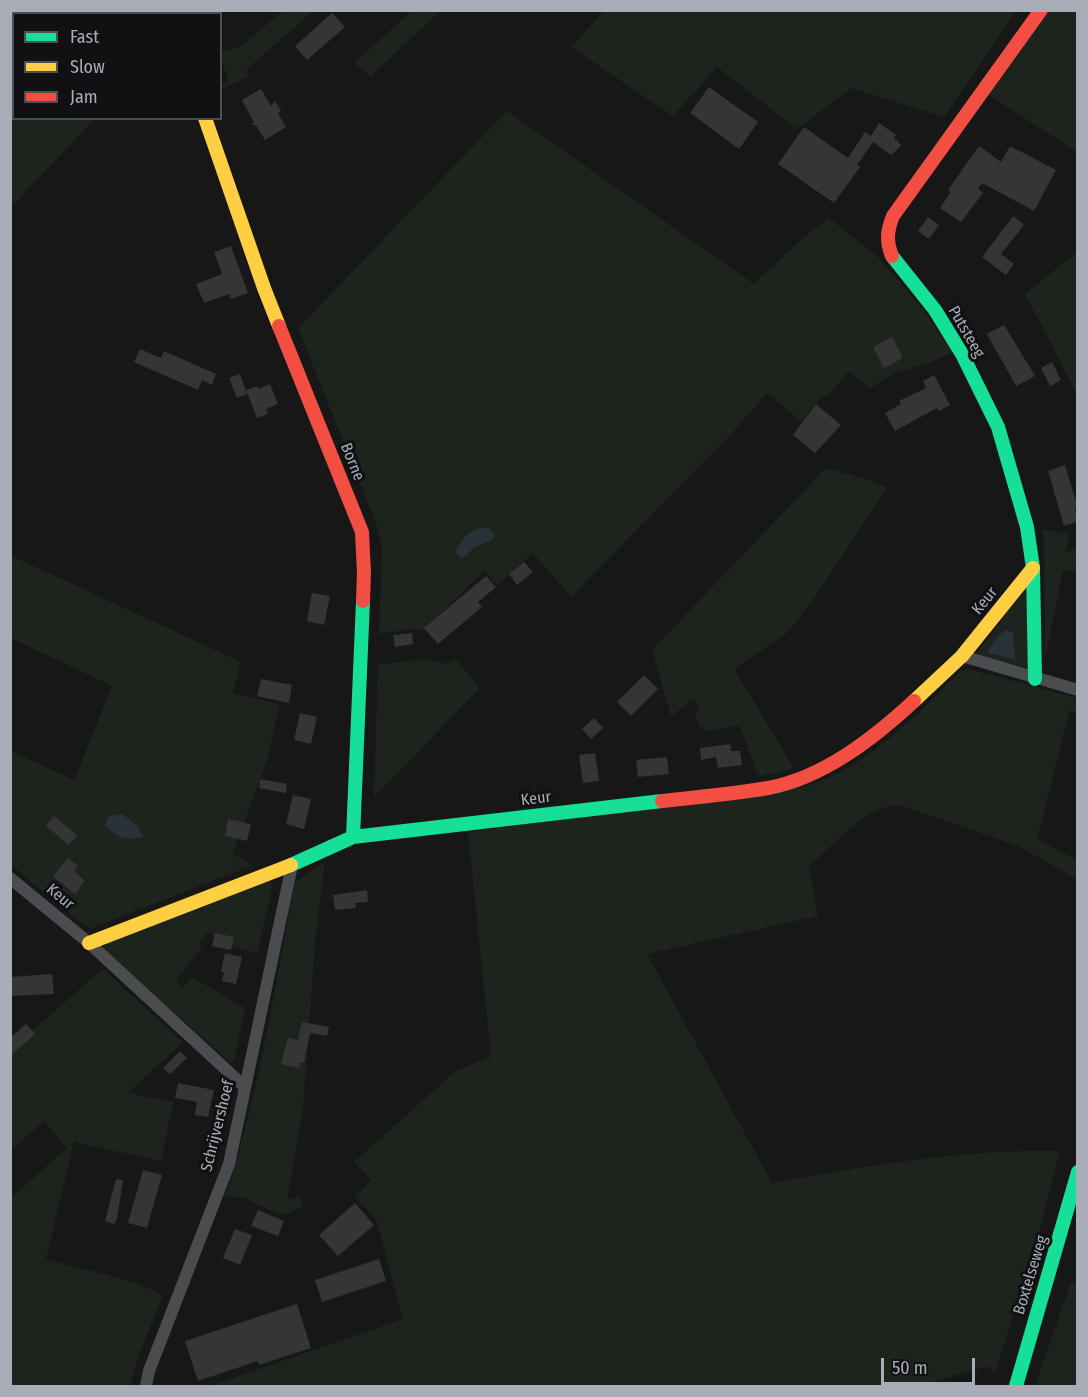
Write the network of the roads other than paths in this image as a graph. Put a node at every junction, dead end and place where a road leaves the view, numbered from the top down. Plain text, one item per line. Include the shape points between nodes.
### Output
1 (1041, 10) edge
2 (206, 120) edge
3 (1033, 568) junction
4 (962, 656) junction
5 (1035, 679) junction
6 (1077, 690) edge
7 (353, 837) junction
8 (292, 865) junction
9 (10, 878) edge
10 (89, 943) junction
11 (245, 1087) junction
12 (1077, 1172) edge
13 (146, 1386) edge
14 (1016, 1386) edge

1 - 3 street, Putsteeg via 893,216 887,243 962,354 998,427 1027,527
2 - 7 street, Borne via 264,288 362,532 364,573
3 - 4 street, Keur
3 - 5 street, Putsteeg
4 - 5 street
4 - 7 street, Keur via 901,713 851,752 810,775 770,788
5 - 6 street
7 - 8 street, Keur
8 - 10 street, Keur
8 - 11 street, Schrijvershoef
9 - 10 street, Keur
10 - 11 street, Keur
11 - 13 street, Schrijvershoef via 229,1164
12 - 14 street, Boxtelseweg

